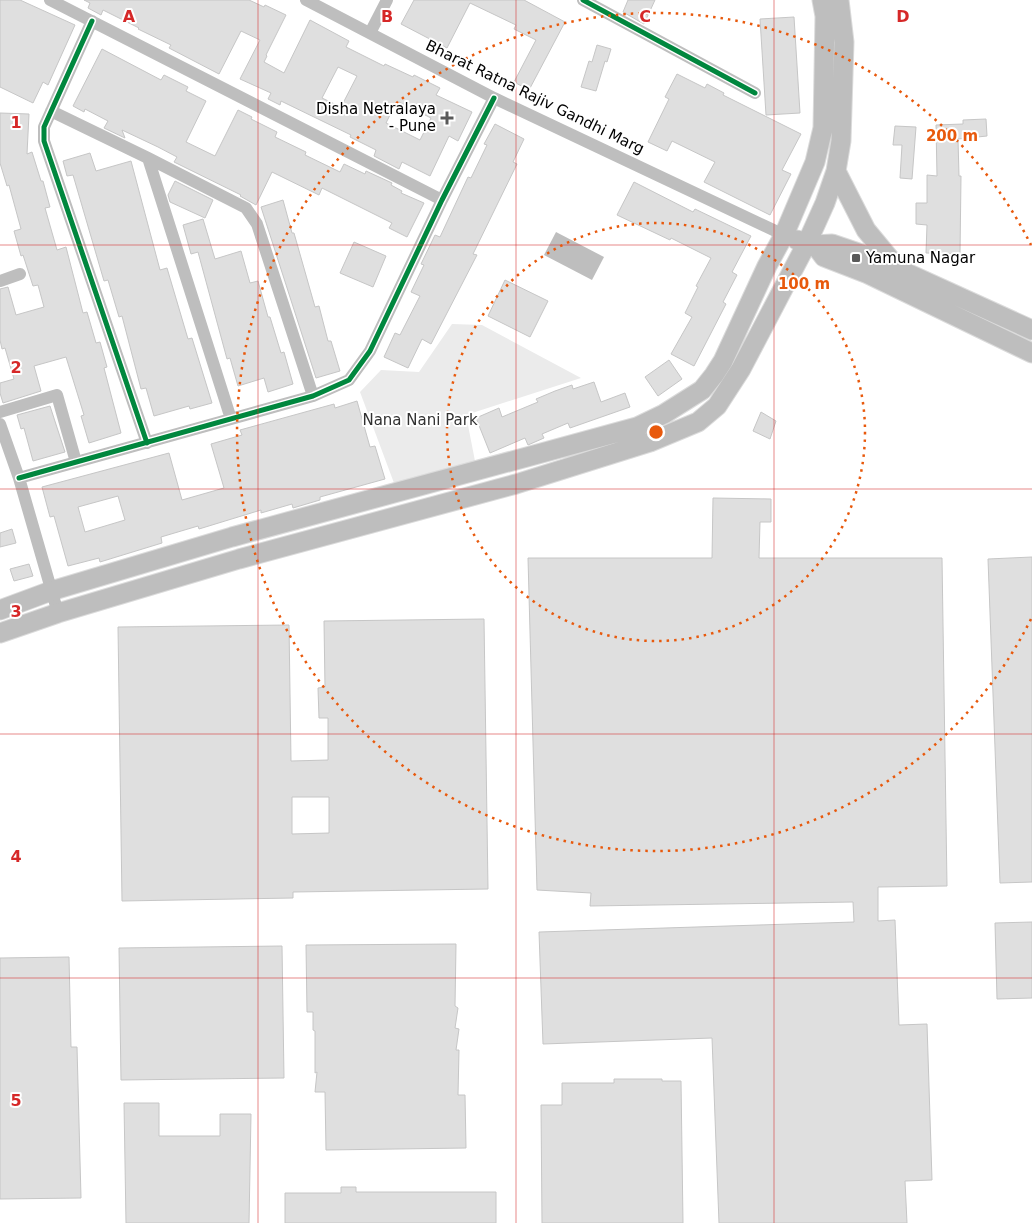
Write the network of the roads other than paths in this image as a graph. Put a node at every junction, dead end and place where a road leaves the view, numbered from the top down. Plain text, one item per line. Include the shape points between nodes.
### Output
1 (50, 0) edge
2 (306, 0) edge
3 (388, 0) edge
4 (583, 0) edge
5 (822, 0) edge
6 (840, 0) edge
7 (602, 4) edge
8 (92, 22) junction
9 (370, 33) junction
10 (755, 93) dead end
11 (494, 98) junction
12 (51, 111) junction
13 (148, 158) junction
14 (836, 172) junction
15 (442, 200) junction
16 (784, 236) junction
17 (811, 244) junction
18 (897, 268) junction
19 (20, 274) dead end
20 (0, 281) edge
21 (1032, 330) edge
22 (1032, 353) edge
23 (313, 396) junction
24 (0, 412) edge
25 (231, 419) junction
26 (0, 424) edge
27 (147, 443) junction
28 (76, 462) junction
29 (19, 478) junction
30 (51, 591) junction
31 (0, 610) edge
32 (58, 613) junction
33 (0, 633) edge

1 - 8 street
2 - 9 street, Bharat Ratna Rajiv Gandhi Marg
3 - 9 street
4 - 7 street
5 - 16 main road via 825,16 823,128 815,162
6 - 14 main road via 844,42 841,141
7 - 10 street
8 - 12 street
8 - 15 street
9 - 11 street, Bharat Ratna Rajiv Gandhi Marg
11 - 15 street
11 - 16 street, Bharat Ratna Rajiv Gandhi Marg
12 - 13 street
12 - 27 street via 44,127 44,141
13 - 23 street via 246,208 254,217
13 - 25 street
14 - 17 main road
14 - 18 main road via 866,230
15 - 23 street via 361,366 349,380
16 - 17 main road
16 - 30 main road via 723,361 702,390 664,414 637,427 232,537
17 - 18 main road via 832,244
17 - 22 main road via 824,257 868,274
17 - 32 main road via 741,369 716,406 698,422 650,442 516,484 238,559
18 - 21 main road
19 - 20 street
23 - 25 street
24 - 28 street via 57,394
25 - 27 street
26 - 29 street
27 - 28 street
28 - 29 street
29 - 30 street
30 - 31 main road
30 - 32 street
32 - 33 main road

